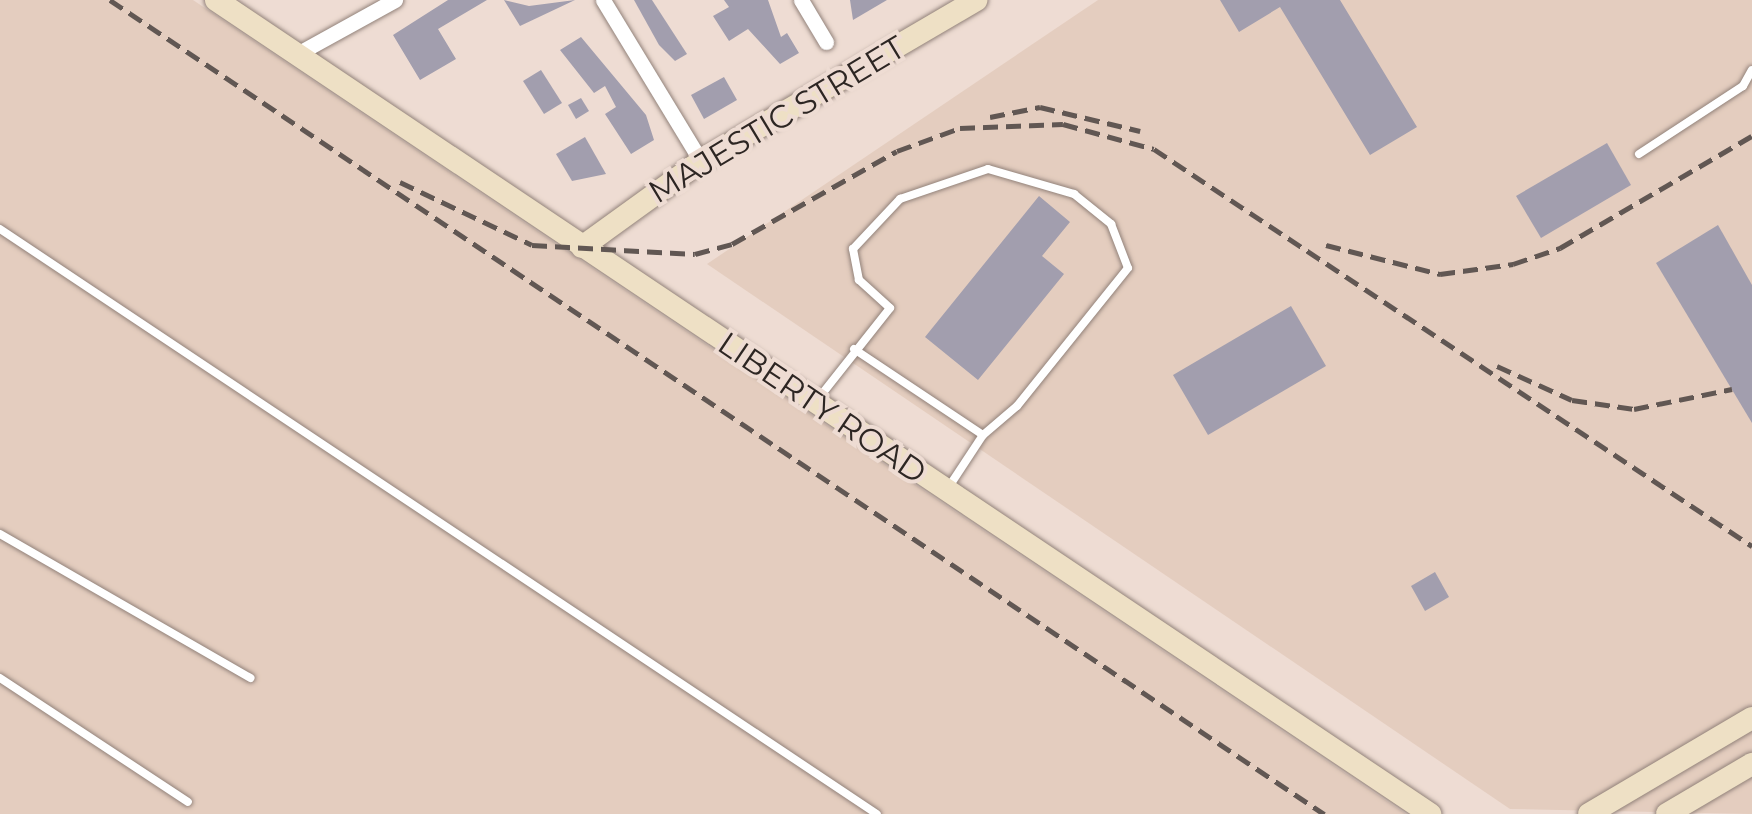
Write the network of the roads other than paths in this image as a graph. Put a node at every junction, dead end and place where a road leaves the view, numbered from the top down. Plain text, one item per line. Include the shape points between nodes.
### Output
1 (216, 0) edge
2 (395, 0) edge
3 (604, 0) edge
4 (801, 0) edge
5 (976, 0) edge
6 (826, 42) dead end
7 (297, 54) junction
8 (1751, 73) edge
9 (1639, 154) dead end
10 (701, 161) junction
11 (0, 228) edge
12 (582, 246) junction
13 (854, 349) junction
14 (815, 403) junction
15 (982, 434) junction
16 (946, 492) junction
17 (0, 534) edge
18 (0, 678) edge
19 (250, 678) dead end
20 (1752, 718) edge
21 (1721, 736) junction
22 (1747, 767) edge
23 (188, 802) dead end
24 (877, 814) edge
25 (1430, 814) edge
26 (1589, 814) edge
27 (1667, 814) edge

1 - 7 main road, LIBERTY ROAD
2 - 7 street
3 - 10 street
4 - 6 street
5 - 10 main road, MAJESTIC STREET
7 - 12 main road, LIBERTY ROAD
8 - 9 lane
10 - 12 main road, MAJESTIC STREET
11 - 24 lane
12 - 14 main road, LIBERTY ROAD
13 - 14 lane
13 - 15 lane
13 - 15 lane via 890,308 858,280 853,249 900,199 938,179 988,169 1042,179 1111,224 1128,268 1017,406
14 - 16 main road, LIBERTY ROAD
15 - 16 lane
16 - 25 main road, LIBERTY ROAD
17 - 19 lane
18 - 23 lane
20 - 21 main road
21 - 22 main road
21 - 26 main road
22 - 27 main road

